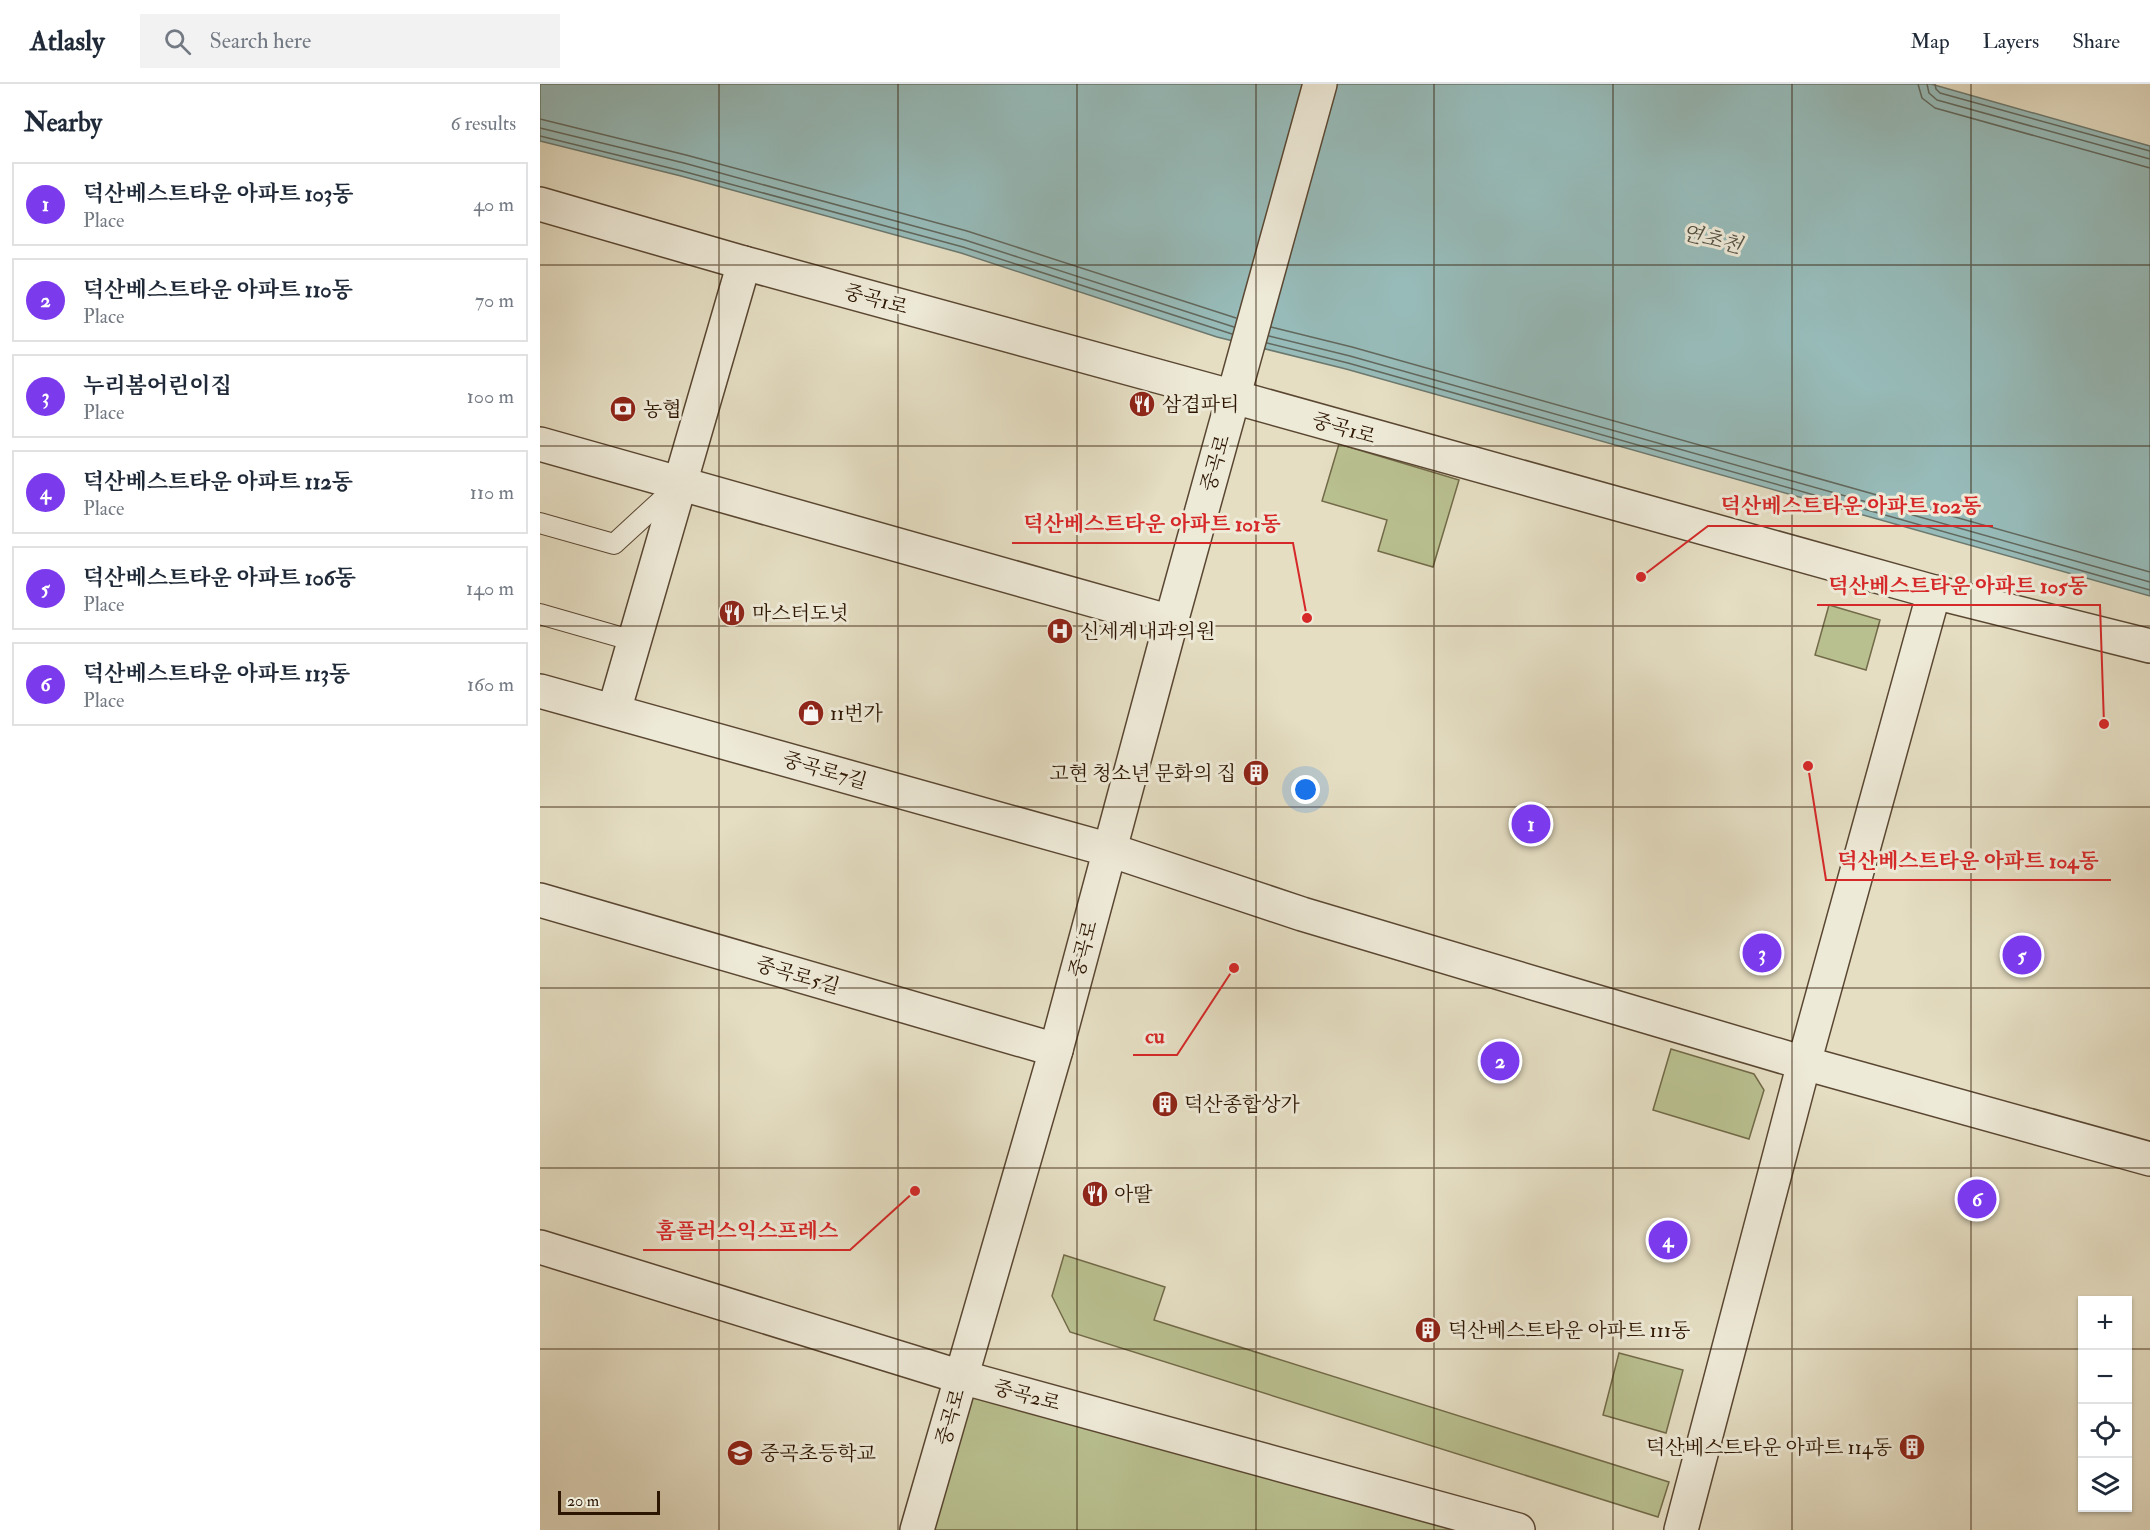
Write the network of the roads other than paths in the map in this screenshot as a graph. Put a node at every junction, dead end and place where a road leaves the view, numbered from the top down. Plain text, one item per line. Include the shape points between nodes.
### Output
1 (1320, 84) edge
2 (540, 204) edge
3 (744, 263) junction
4 (1238, 382) junction
5 (540, 444) edge
6 (680, 483) junction
7 (540, 523) edge
8 (1934, 592) junction
9 (540, 614) edge
10 (1171, 622) junction
11 (634, 641) junction
12 (2150, 646) edge
13 (540, 691) edge
14 (614, 711) junction
15 (1110, 850) junction
16 (540, 900) edge
17 (1056, 1050) junction
18 (1804, 1063) junction
19 (2150, 1159) edge
20 (540, 1247) edge
21 (961, 1377) junction
22 (917, 1530) edge
23 (1518, 1530) edge
24 (1681, 1530) edge

1 - 4 street, 중곡로
2 - 3 street, 중곡1로
3 - 4 street, 중곡1로
3 - 6 street
4 - 8 street, 중곡1로
4 - 10 street, 중곡로
5 - 6 street
6 - 7 lane via 614,544
6 - 10 street
6 - 11 street
8 - 12 street, 중곡1로
8 - 18 street
9 - 11 lane
10 - 15 street, 중곡로
11 - 14 street
13 - 14 street, 중곡로7길
14 - 15 street, 중곡로7길
15 - 17 street, 중곡로
15 - 18 street, 중곡로7길 via 1312,916
16 - 17 street, 중곡로5길
17 - 21 street, 중곡로
18 - 19 street, 중곡로7길
18 - 24 street
20 - 21 street, 중곡2로
21 - 22 street, 중곡로
21 - 23 street, 중곡2로

